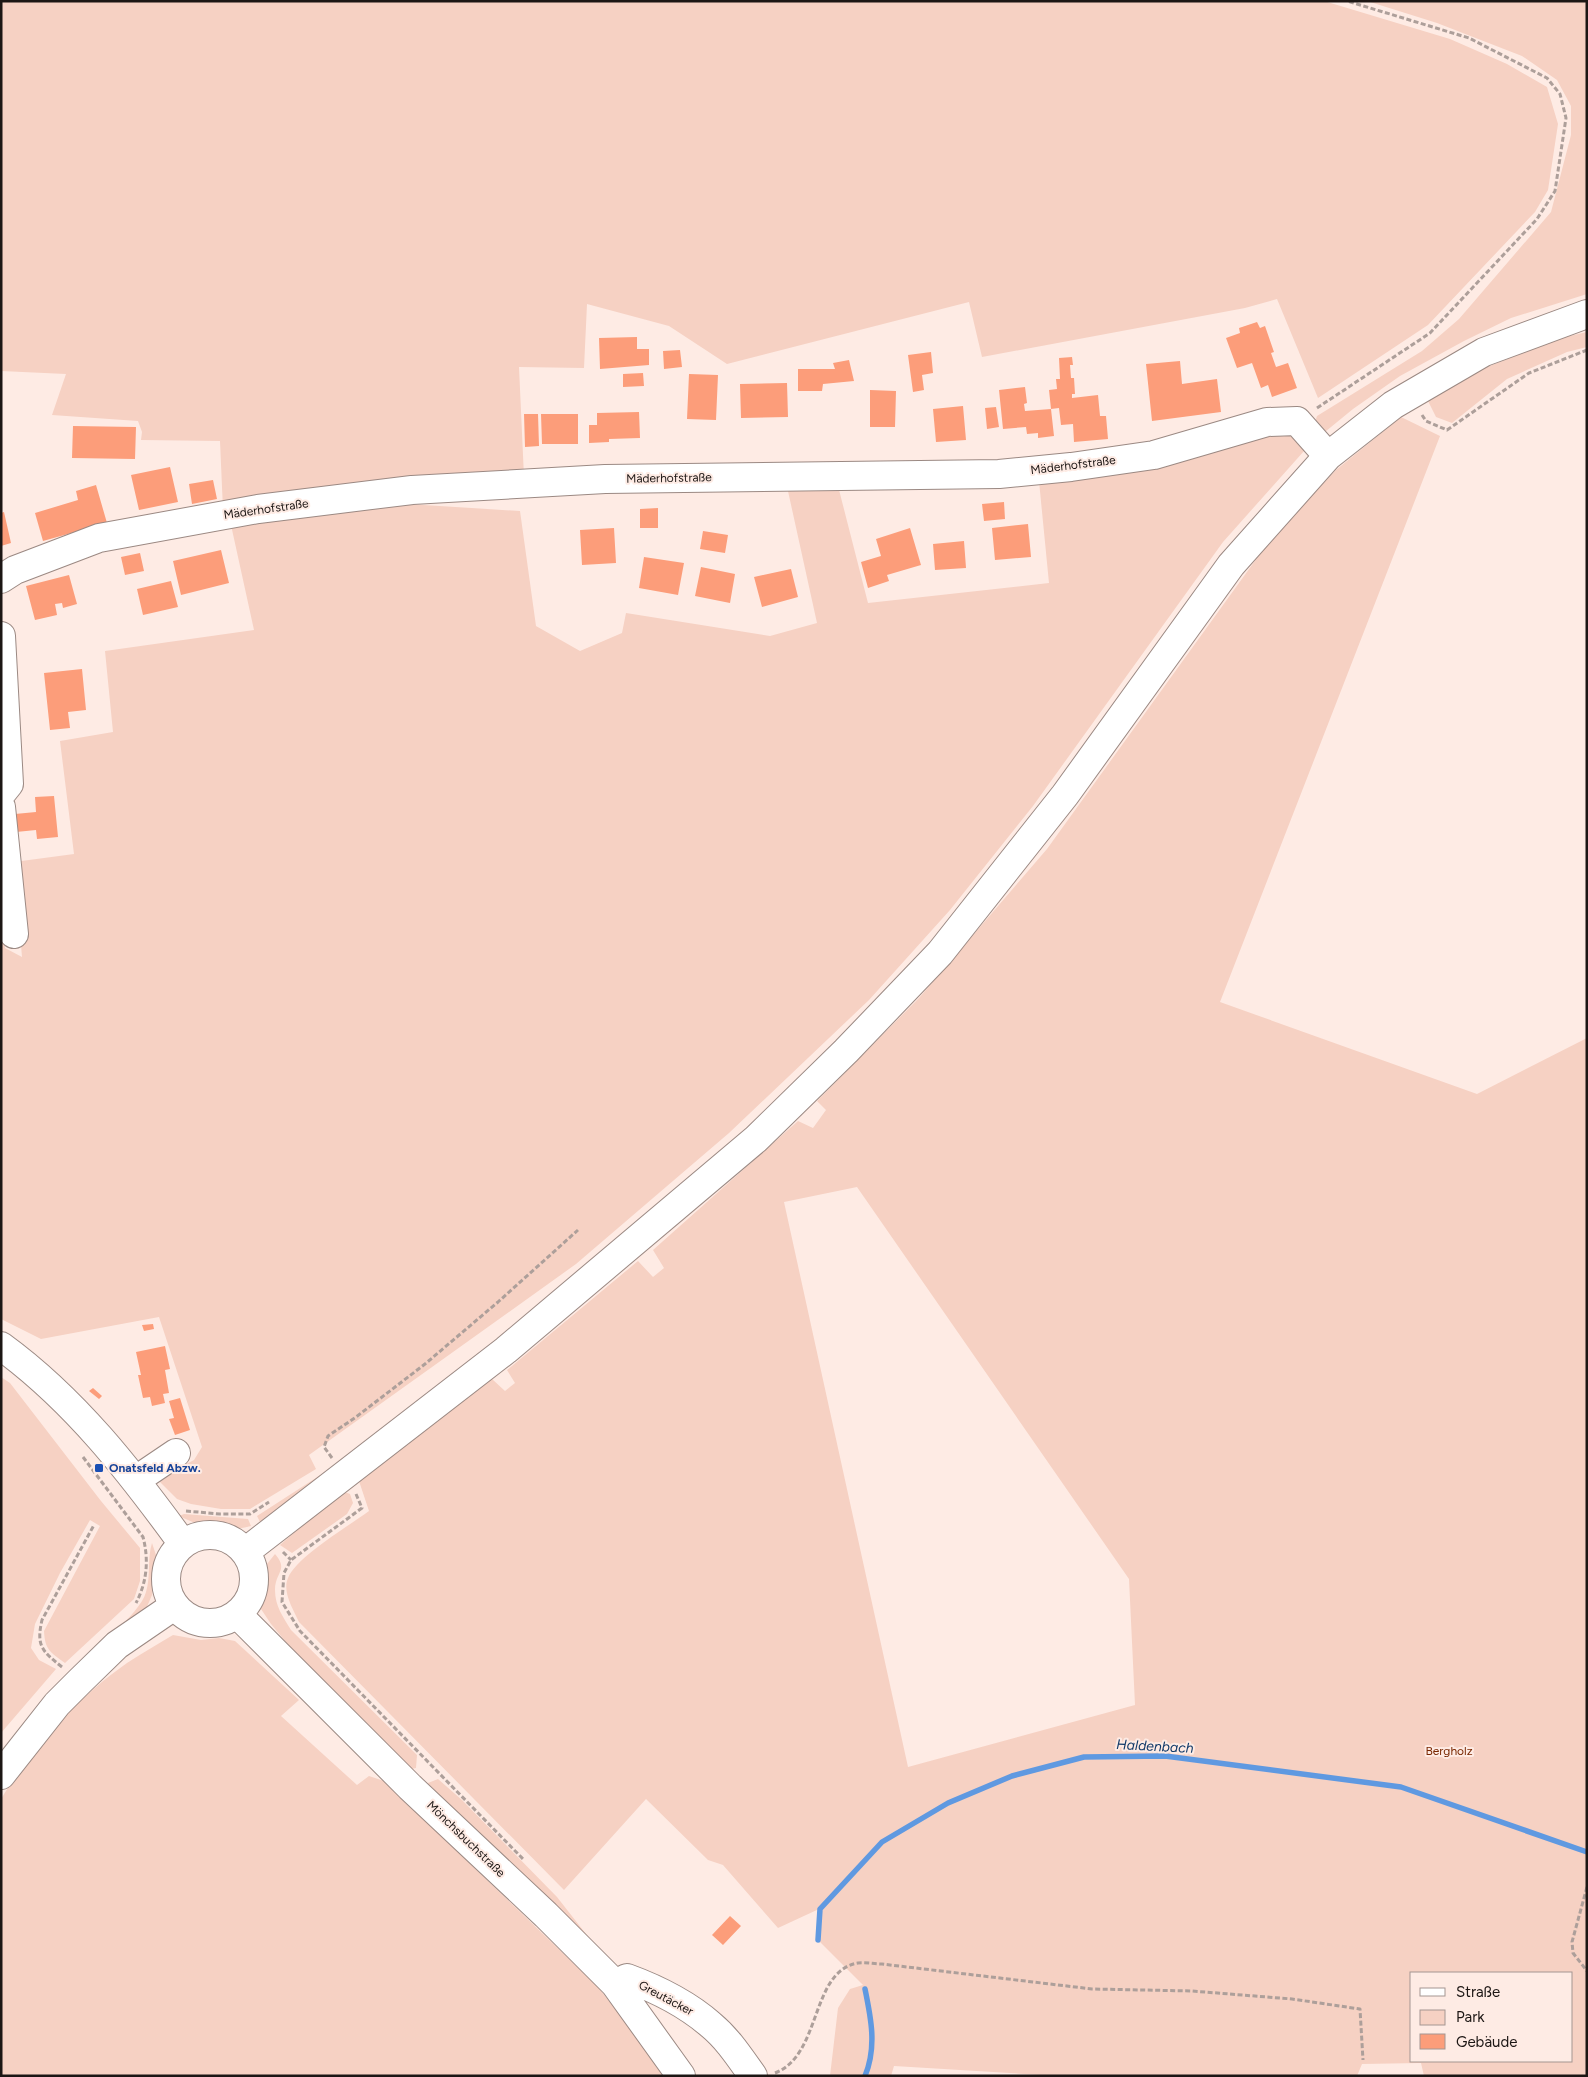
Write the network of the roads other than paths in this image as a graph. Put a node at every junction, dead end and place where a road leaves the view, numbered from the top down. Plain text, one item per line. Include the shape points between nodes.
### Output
1 (1587, 314) edge
2 (1328, 456) junction
3 (1, 579) edge
4 (1, 636) edge
5 (1, 794) edge
6 (1, 807) edge
7 (14, 934) dead end
8 (1, 1346) edge
9 (176, 1453) dead end
10 (136, 1480) junction
11 (183, 1544) junction
12 (245, 1552) junction
13 (174, 1606) junction
14 (237, 1614) junction
15 (1, 1775) edge
16 (615, 1984) junction
17 (681, 2076) edge
18 (753, 2076) edge

1 - 2 street via 1484,352 1393,405
2 - 3 street, Mäderhofstraße via 1297,421 1267,422 1154,455 999,474 605,480 402,491 258,509 99,538 15,570
2 - 12 street via 1231,565 1065,795 940,953 846,1051 756,1138 506,1350 336,1462
4 - 5 street via 9,784
6 - 7 street
8 - 10 street via 62,1396
9 - 10 street
10 - 11 street
11 - 12 street via 195,1537 209,1535 236,1543
11 - 13 street via 167,1566 168,1593
12 - 14 street via 252,1564 254,1578 252,1592
13 - 14 street via 197,1621 211,1623
13 - 15 street via 117,1645 80,1681 57,1704
14 - 16 street, Mönchsbuchstraße via 410,1787
16 - 17 street, Mönchsbuchstraße
16 - 18 street, Greutäcker via 627,1978 686,2006 712,2026

